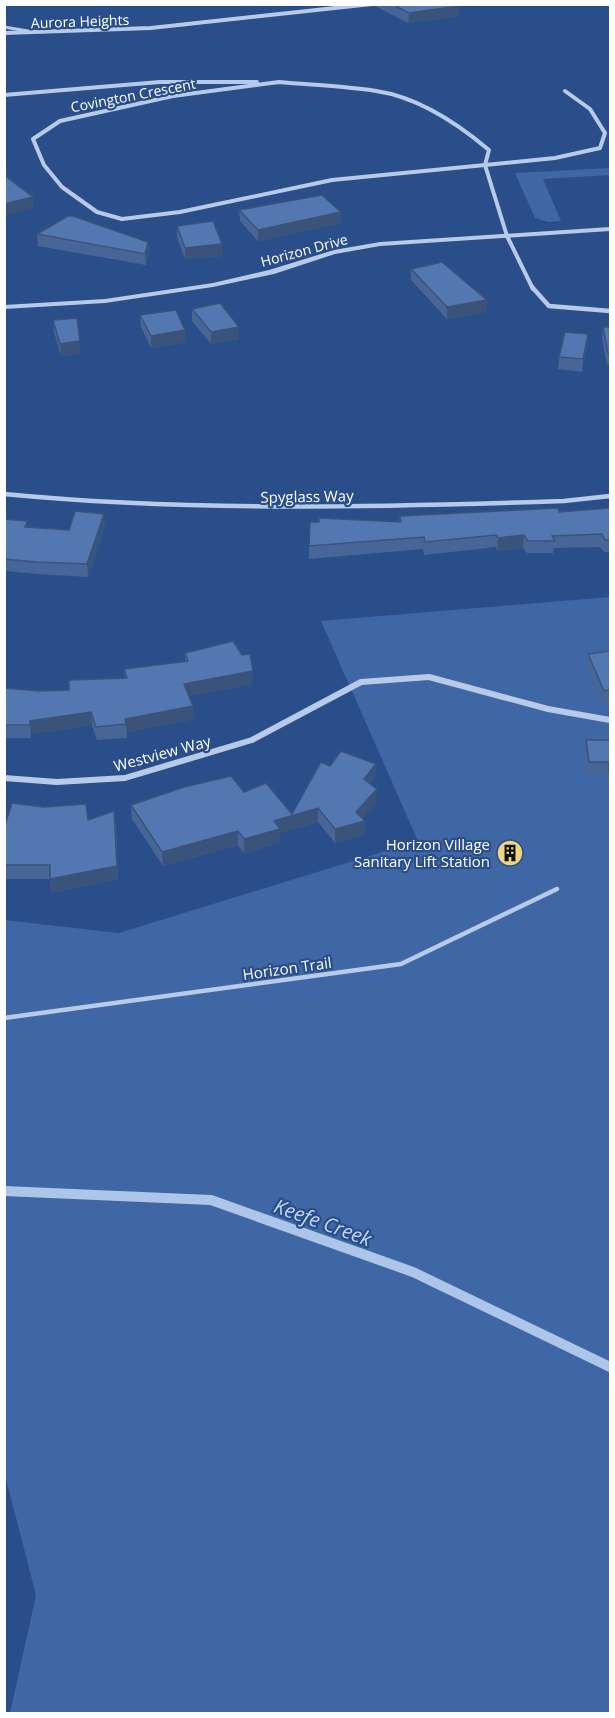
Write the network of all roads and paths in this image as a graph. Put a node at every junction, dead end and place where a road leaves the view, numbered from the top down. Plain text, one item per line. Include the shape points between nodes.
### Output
1 (372, 4) edge
2 (4, 27) edge
3 (4, 33) edge
4 (37, 33) junction
5 (279, 82) junction
6 (565, 91) dead end
7 (4, 95) edge
8 (485, 165) junction
9 (610, 229) edge
10 (507, 236) junction
11 (4, 307) edge
12 (610, 311) edge
13 (4, 494) edge
14 (610, 496) edge
15 (610, 720) edge
16 (4, 778) edge
17 (556, 889) dead end
18 (4, 1018) edge

1 - 4 street, Aurora Heights via 151,28
2 - 4 lane
3 - 4 street, Aurora Heights
5 - 7 street via 149,82
5 - 8 street, Covington Crescent via 378,91 423,106 462,127 489,150
5 - 8 street, Covington Crescent via 173,96 60,121 33,139 51,175 75,201 111,218 154,217 312,182
6 - 8 street via 590,109 604,133 600,148 573,157
8 - 10 street, Covington Crescent
9 - 10 street, Horizon Drive
10 - 11 street, Horizon Drive via 380,244 334,252 213,285 105,301
10 - 12 street, Covington Crescent via 535,293 549,306
13 - 14 street, Spyglass Way via 67,502 229,509 564,501
15 - 16 street, Westview Way via 548,709 429,677 361,682 252,740 125,778 57,782
17 - 18 lane, Horizon Trail via 401,964

